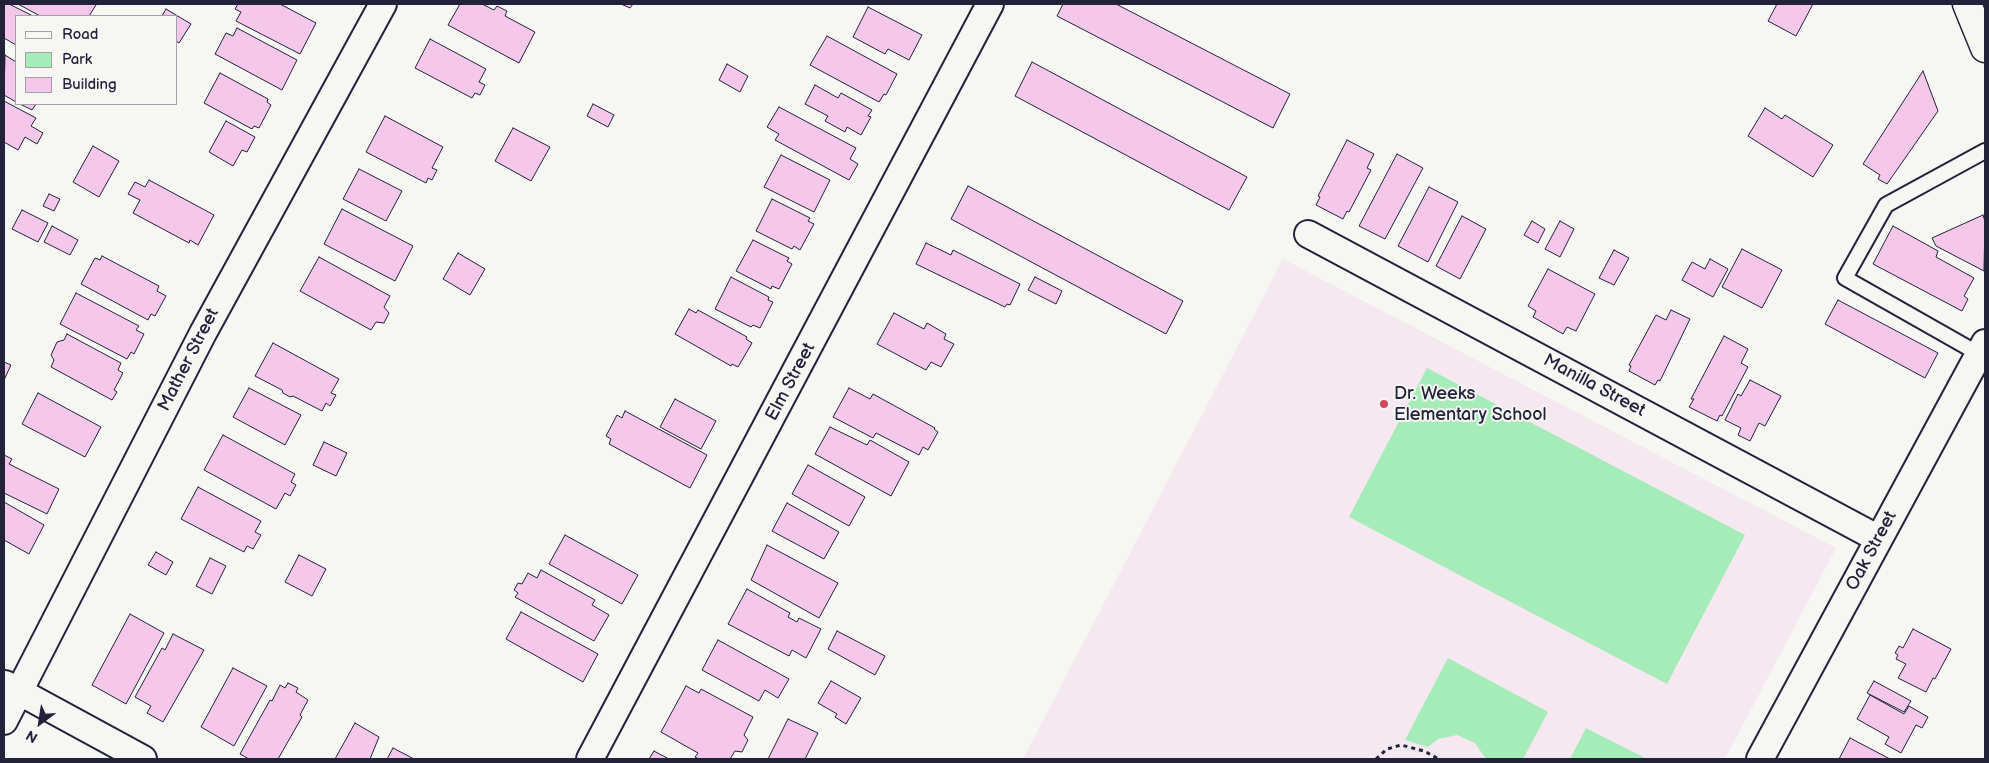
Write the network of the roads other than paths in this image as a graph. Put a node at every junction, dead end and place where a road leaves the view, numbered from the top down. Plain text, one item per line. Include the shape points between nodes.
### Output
1 (383, 4) edge
2 (990, 4) edge
3 (1950, 4) edge
4 (1975, 16) edge
5 (1985, 48) edge
6 (1985, 151) edge
7 (1308, 234) dead end
8 (1982, 348) edge
9 (1879, 539) junction
10 (12, 688) edge
11 (4, 721) edge
12 (142, 759) edge
13 (590, 759) edge
14 (1760, 759) edge

1 - 10 street, Mather Street
2 - 13 street, Elm Street
3 - 4 street
4 - 5 street
6 - 8 lane via 1886,206 1845,278
7 - 9 street, Manilla Street
8 - 9 street, Oak Street
9 - 14 street, Oak Street
10 - 11 street, Mather Street
10 - 12 street

